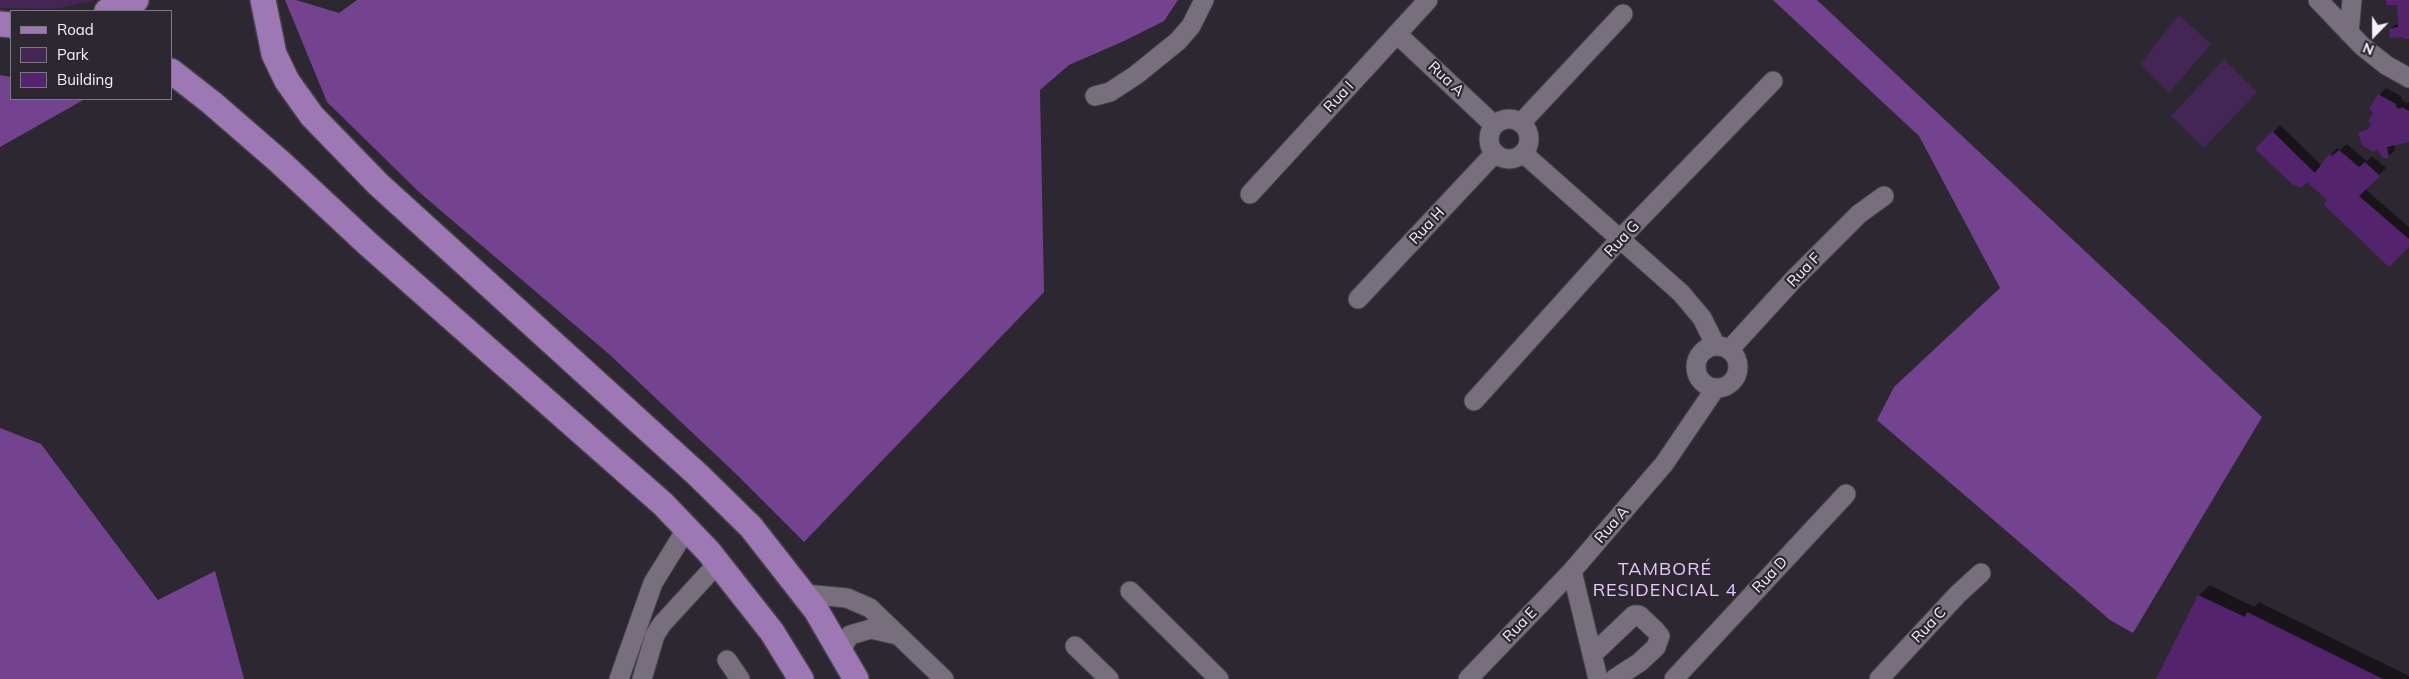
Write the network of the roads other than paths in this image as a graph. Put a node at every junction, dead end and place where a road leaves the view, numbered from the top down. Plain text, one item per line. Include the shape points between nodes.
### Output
1 (136, 0) edge
2 (263, 0) edge
3 (1204, 0) edge
4 (1428, 0) edge
5 (2352, 0) edge
6 (2320, 1) edge
7 (110, 10) edge
8 (1623, 14) dead end
9 (2349, 33) junction
10 (1397, 34) junction
11 (172, 72) edge
12 (2409, 78) edge
13 (1773, 80) dead end
14 (1095, 96) dead end
15 (1521, 122) junction
16 (1494, 125) junction
17 (1495, 153) junction
18 (1523, 154) junction
19 (1250, 194) dead end
20 (1884, 196) dead end
21 (1622, 238) junction
22 (1358, 299) dead end
23 (1722, 348) junction
24 (1716, 388) junction
25 (1474, 401) dead end
26 (1846, 494) dead end
27 (687, 528) junction
28 (718, 563) junction
29 (1572, 572) junction
30 (1981, 574) dead end
31 (1130, 591) dead end
32 (805, 594) junction
33 (644, 607) junction
34 (655, 635) junction
35 (897, 635) junction
36 (1075, 646) dead end
37 (840, 651) junction
38 (1592, 655) junction
39 (727, 660) dead end
40 (619, 679) edge
41 (642, 679) edge
42 (740, 679) edge
43 (801, 679) edge
44 (856, 679) edge
45 (944, 679) edge
46 (1109, 679) edge
47 (1219, 679) edge
48 (1468, 679) edge
49 (1598, 679) edge
50 (1614, 679) edge
51 (1674, 679) edge
52 (1880, 679) edge

1 - 7 main road
2 - 32 main road via 274,54 287,81 312,116 378,184 698,475 751,527
3 - 14 street via 1192,26 1178,41 1130,79 1110,92
4 - 10 street, Rua I
5 - 9 street
6 - 9 street
8 - 15 street
9 - 12 street via 2386,65
10 - 16 street, Rua A
10 - 19 street, Rua I
11 - 27 main road via 287,168
13 - 21 street, Rua G
15 - 16 street via 1510,119
15 - 18 street via 1529,138
16 - 17 street via 1489,142
17 - 18 street via 1506,159
17 - 22 street, Rua H
18 - 21 street
20 - 23 street, Rua F via 1852,220
21 - 23 street via 1681,293
21 - 25 street, Rua G
23 - 24 street via 1738,360 1737,374 1729,385
23 - 24 street via 1709,348 1699,357 1696,371 1703,383
24 - 29 street, Rua A via 1664,464
26 - 51 street, Rua D
27 - 28 main road
27 - 33 street via 653,583
28 - 34 street
28 - 43 main road via 772,632
29 - 38 street
29 - 48 street, Rua E
30 - 52 street, Rua C via 1958,594
31 - 47 street
32 - 35 street via 847,598 870,608
32 - 37 main road
33 - 34 street
33 - 40 street
34 - 41 street
35 - 37 street via 871,629 850,636
35 - 45 street
36 - 46 street
37 - 44 main road
38 - 49 street
38 - 50 street via 1634,615 1655,630 1660,636 1656,647
39 - 42 street

